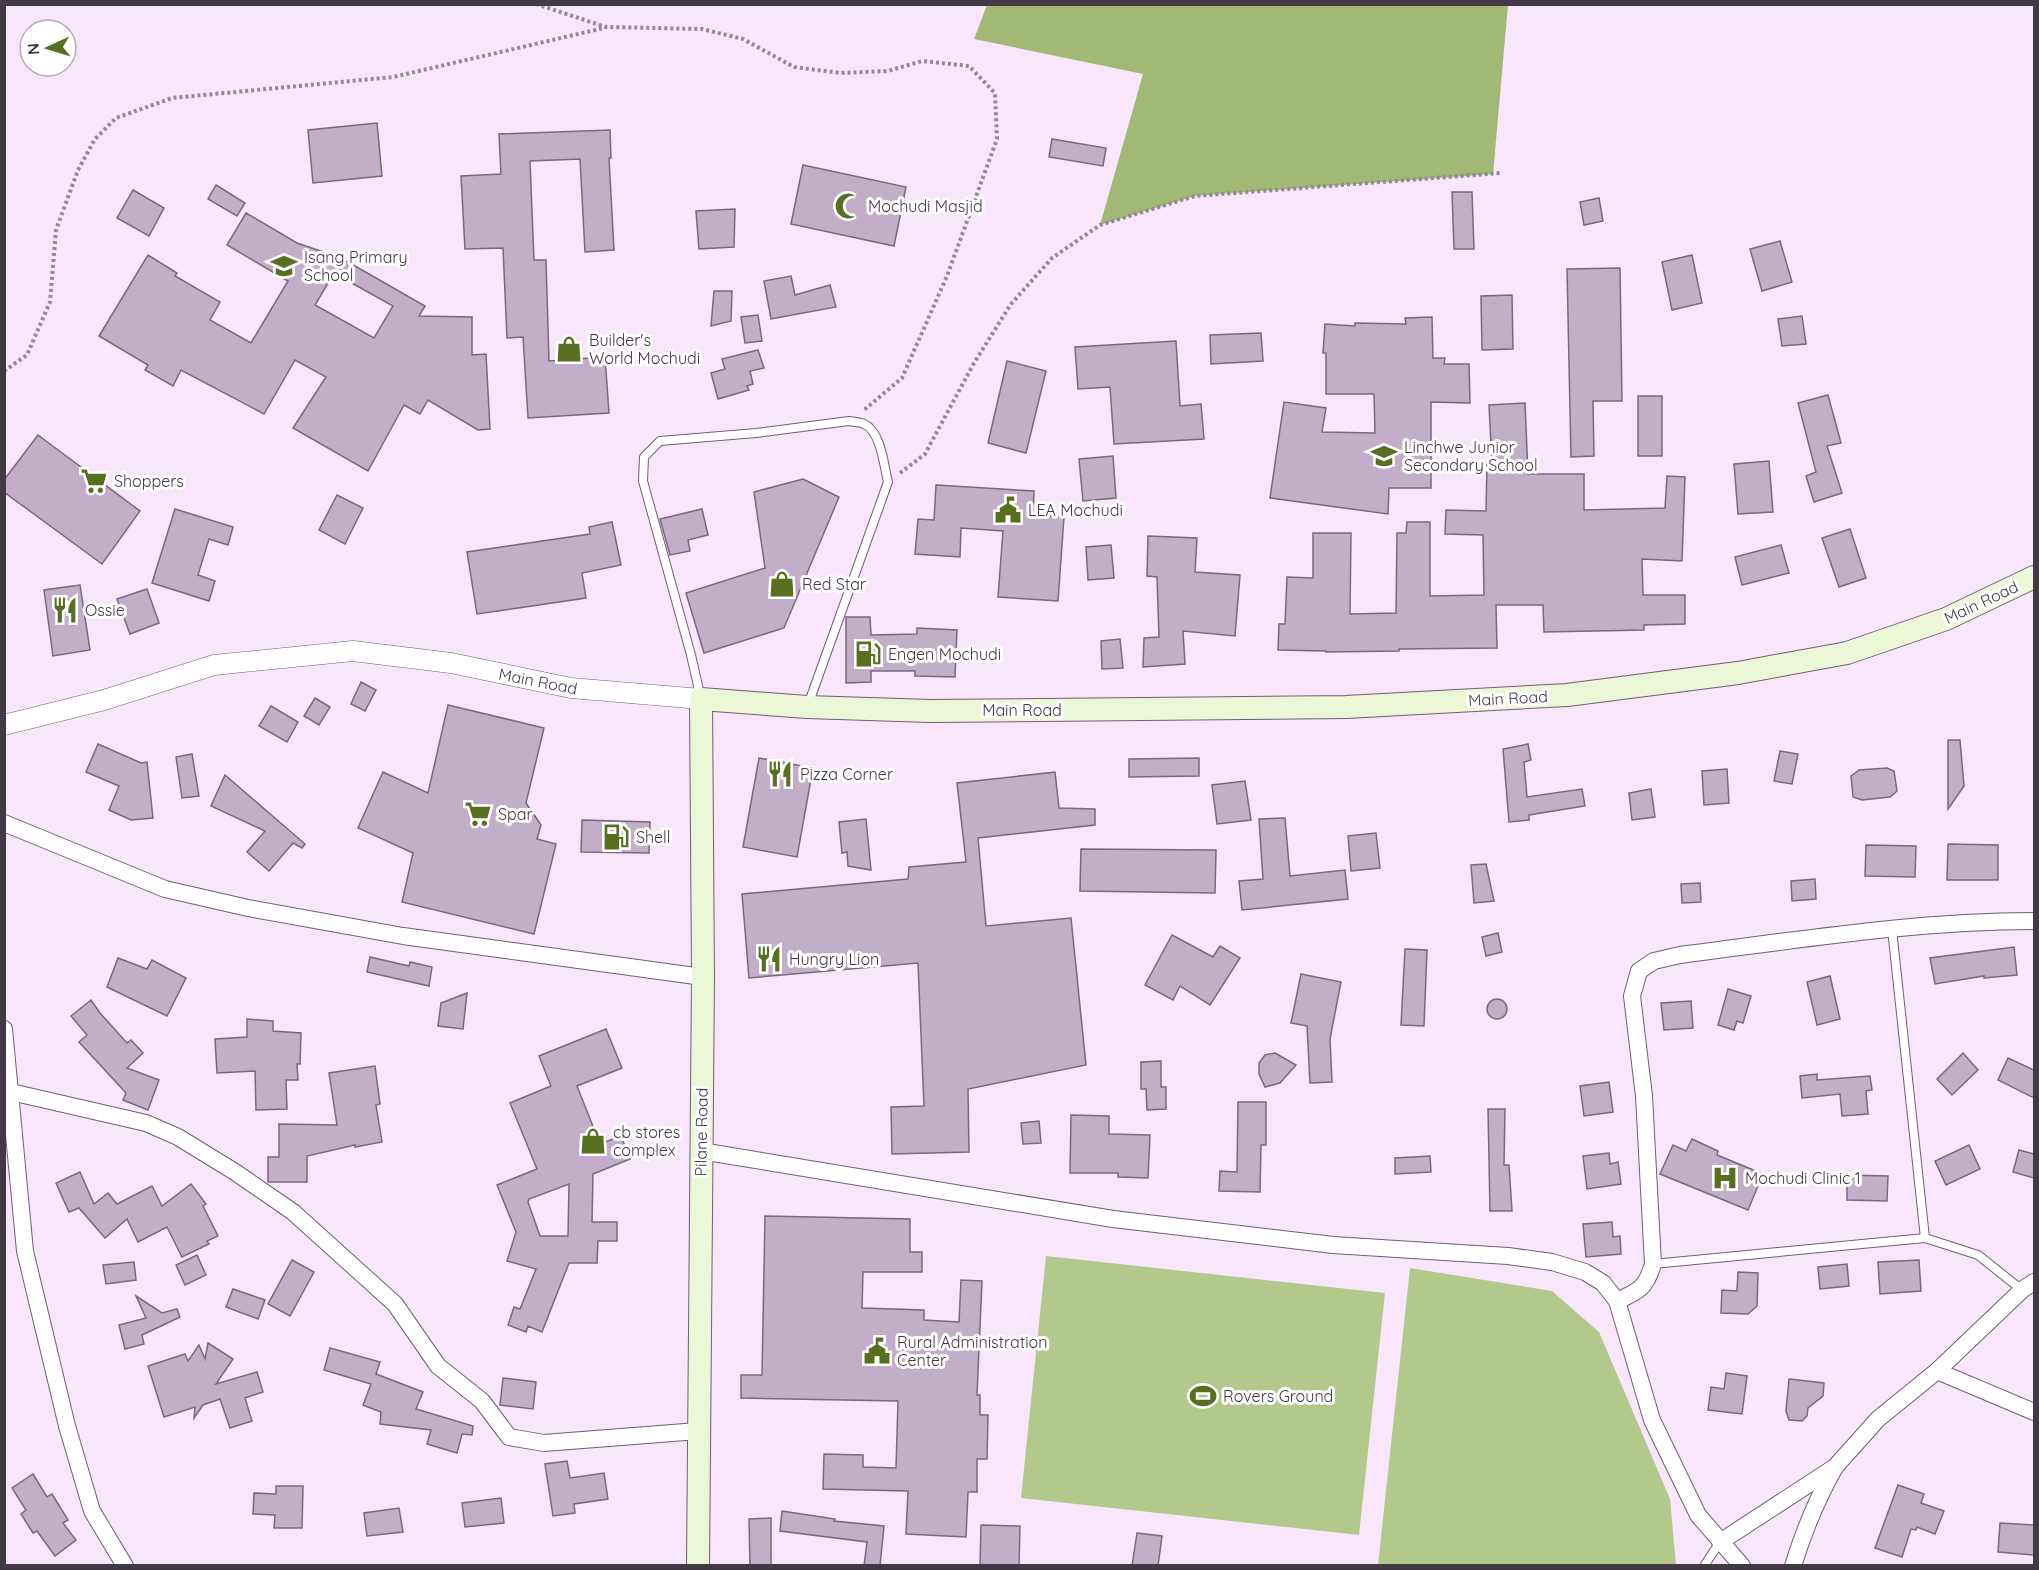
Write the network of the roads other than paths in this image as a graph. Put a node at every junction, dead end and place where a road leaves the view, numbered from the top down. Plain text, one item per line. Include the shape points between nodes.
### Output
1 (2034, 577) edge
2 (701, 699) junction
3 (807, 707) junction
4 (4, 725) edge
5 (4, 823) edge
6 (2034, 921) edge
7 (1892, 929) junction
8 (703, 977) junction
9 (4, 1029) edge
10 (11, 1092) junction
11 (701, 1151) junction
12 (1926, 1238) junction
13 (1653, 1264) junction
14 (2028, 1286) edge
15 (1617, 1301) junction
16 (1937, 1371) junction
17 (2034, 1412) edge
18 (699, 1431) junction
19 (1835, 1467) junction
20 (1720, 1542) junction
21 (125, 1566) edge
22 (698, 1566) edge
23 (1704, 1566) edge
24 (1742, 1566) edge
25 (1792, 1566) edge

1 - 3 main road, Main Road via 1946,619 1847,653 1716,677 1579,693 1347,707 930,711
2 - 3 main road, Main Road
2 - 3 lane via 643,481 644,457 660,441 849,421 873,430 888,482
2 - 4 street, Main Road via 571,688 451,663 353,651 214,665 104,700
2 - 8 main road, Pilane Road
5 - 8 street via 165,889 238,906 403,936
6 - 7 street via 1976,921
7 - 12 lane
7 - 13 street via 1680,955 1654,961 1639,971 1632,996 1644,1096
8 - 11 main road, Pilane Road
9 - 10 street
10 - 18 street via 147,1123 178,1137 293,1212 395,1304 438,1365 482,1401 509,1437 544,1443
10 - 21 street via 25,1251 67,1426 92,1511
11 - 15 street via 1113,1219 1333,1245 1552,1262 1585,1272 1603,1283
11 - 18 main road, Pilane Road
12 - 13 lane
12 - 14 lane via 1978,1255
13 - 15 street via 1639,1291
14 - 16 street
15 - 20 street via 1652,1420 1698,1515
16 - 17 street
16 - 19 street via 1878,1419
18 - 22 main road, Pilane Road
19 - 20 street
19 - 25 street via 1817,1498
20 - 23 lane
20 - 24 street

